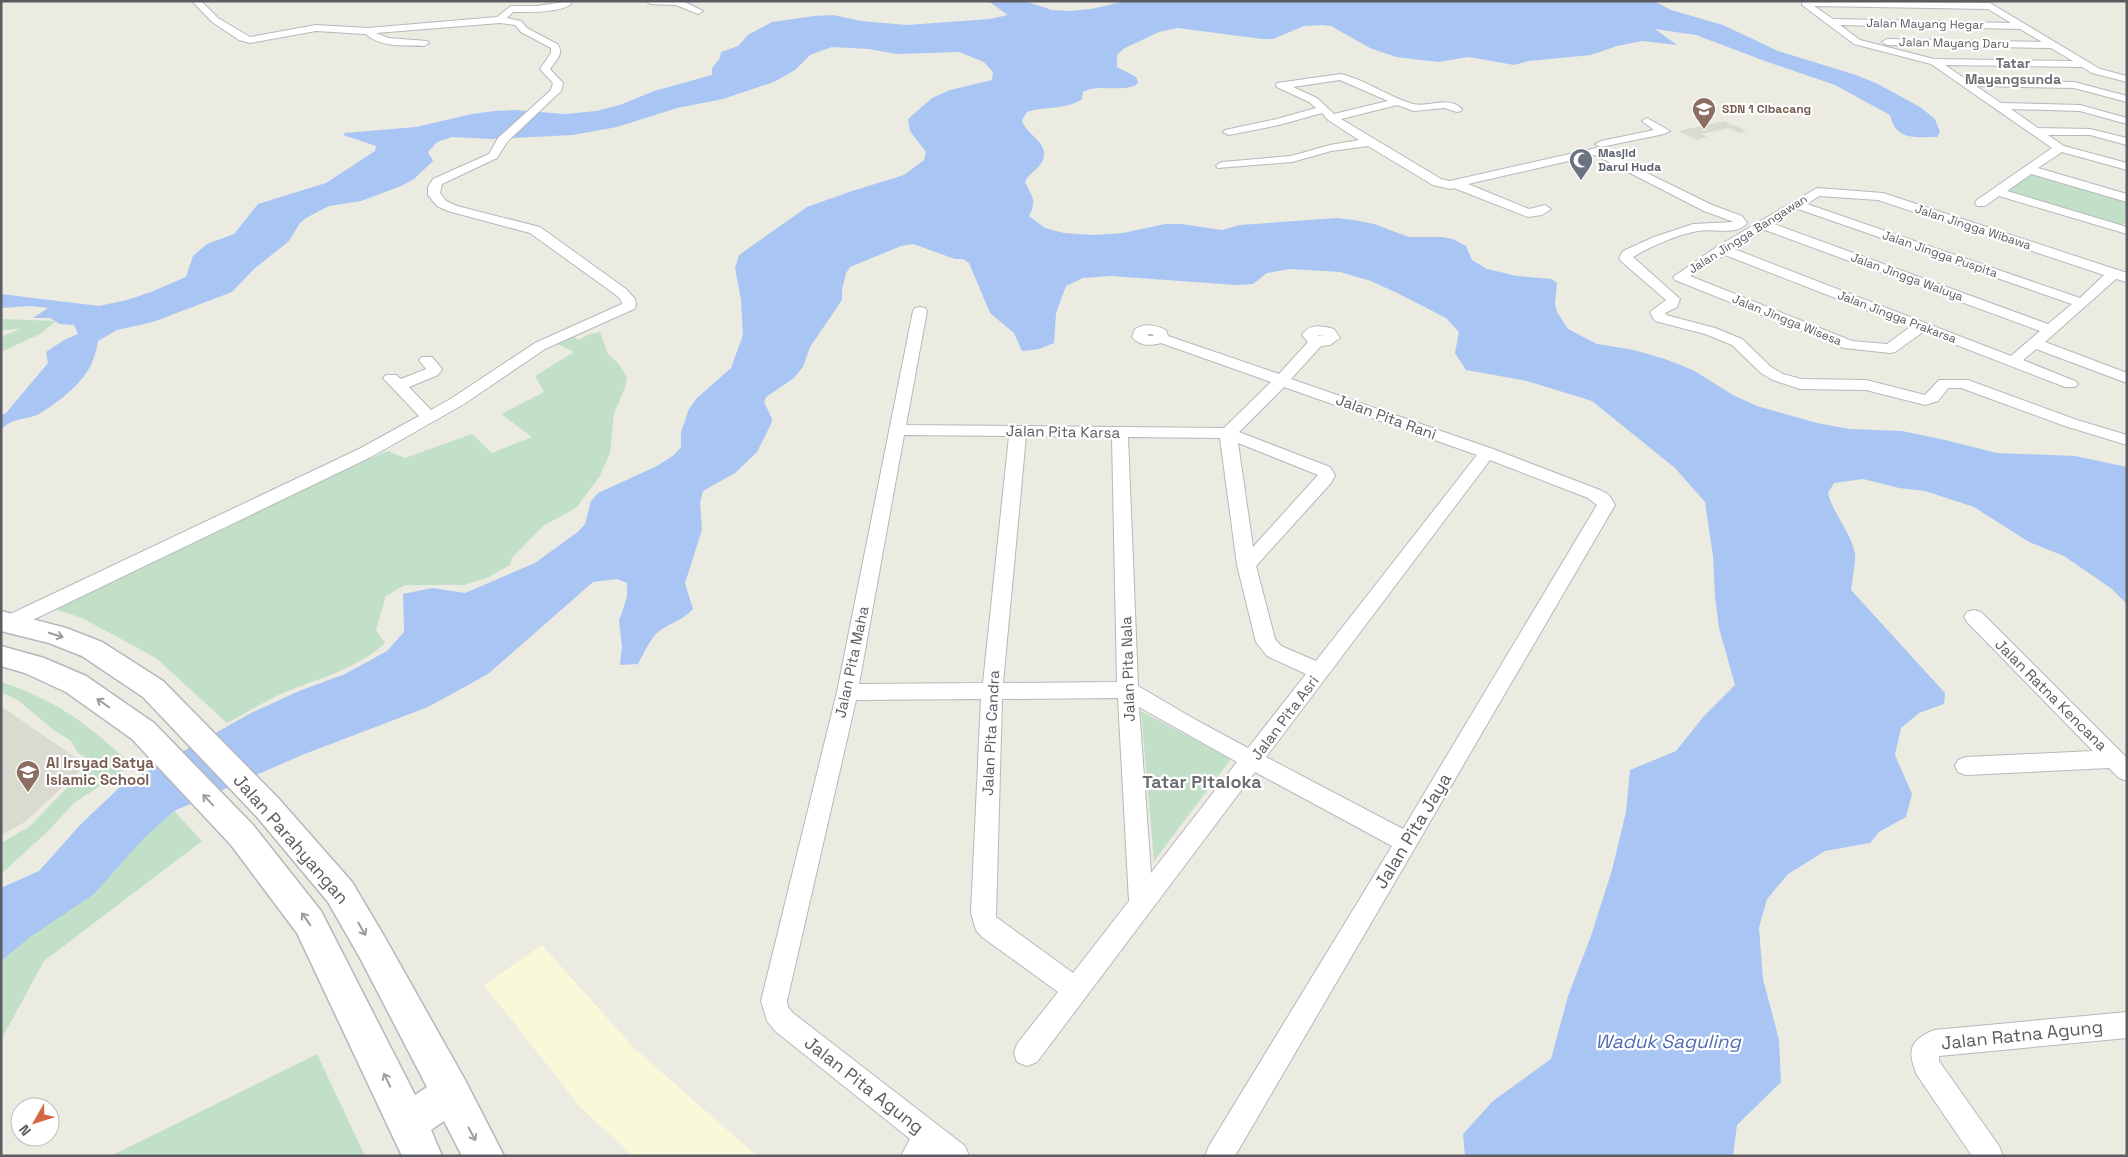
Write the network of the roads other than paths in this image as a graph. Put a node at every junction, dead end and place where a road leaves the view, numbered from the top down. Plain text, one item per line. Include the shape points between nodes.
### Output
1 (196, 1) edge
2 (566, 1) edge
3 (650, 1) edge
4 (1805, 4) joint
5 (698, 11) dead end
6 (500, 20) junction
7 (1829, 22) junction
8 (2021, 26) junction
9 (368, 30) junction
10 (1856, 42) junction
11 (424, 43) dead end
12 (2051, 44) junction
13 (1934, 62) junction
14 (2085, 64) junction
15 (2127, 78) edge
16 (1965, 83) junction
17 (2127, 99) edge
18 (1399, 101) junction
19 (1999, 106) junction
20 (1457, 109) dead end
21 (1328, 113) junction
22 (1647, 121) dead end
23 (2127, 121) edge
24 (2035, 131) junction
25 (1229, 132) dead end
26 (1589, 138) dead end
27 (1370, 142) junction
28 (2127, 142) edge
29 (1599, 148) junction
30 (2060, 148) junction
31 (1222, 166) dead end
32 (2127, 167) edge
33 (2032, 170) junction
34 (1640, 174) junction
35 (1626, 179) dead end
36 (1456, 184) junction
37 (1817, 192) joint
38 (1999, 192) junction
39 (2127, 198) edge
40 (1980, 203) dead end
41 (1798, 205) junction
42 (1545, 209) dead end
43 (1764, 225) junction
44 (2126, 231) edge
45 (2115, 240) dead end
46 (1723, 249) junction
47 (1680, 276) joint
48 (2120, 276) edge
49 (2082, 303) junction
50 (920, 311) dead end
51 (1921, 326) junction
52 (2050, 330) junction
53 (1161, 338) dead end
54 (1317, 341) dead end
55 (2034, 343) junction
56 (427, 360) dead end
57 (2012, 362) junction
58 (2127, 378) edge
59 (1282, 380) junction
60 (2070, 384) dead end
61 (429, 417) junction
62 (898, 430) junction
63 (1018, 431) junction
64 (1120, 432) junction
65 (1228, 434) junction
66 (2127, 440) edge
67 (1487, 453) junction
68 (1606, 506) joint
69 (1246, 565) junction
70 (1974, 617) dead end
71 (5, 622) edge
72 (1, 656) edge
73 (1320, 672) junction
74 (1128, 690) junction
75 (992, 691) junction
76 (847, 692) junction
77 (1252, 760) junction
78 (2120, 765) edge
79 (1966, 766) dead end
80 (1407, 843) junction
81 (1141, 904) junction
82 (1076, 990) junction
83 (776, 1012) joint
84 (2127, 1025) edge
85 (1027, 1053) dead end
86 (451, 1094) junction
87 (408, 1122) junction
88 (922, 1146) edge
89 (422, 1156) edge
90 (484, 1156) edge
91 (955, 1156) edge
92 (1219, 1156) edge
93 (1989, 1156) edge

1 - 9 street via 215,20 246,39 321,27
2 - 6 street via 567,4 548,7 513,8
3 - 5 street via 677,2
4 - 7 street
4 - 8 street via 1990,6
6 - 9 street
6 - 61 street via 518,23 524,30 554,46 557,50 544,69 558,83 556,91 502,140 493,156 437,182 433,189 437,200 455,210 535,230 620,292 628,299 629,306 540,346
7 - 8 street, Jalan Mayang Hegar
7 - 10 street
8 - 12 street
9 - 11 street via 373,36 386,40
10 - 12 street, Jalan Mayang Daru
10 - 13 street
12 - 14 street
13 - 14 street
13 - 16 street
14 - 15 street via 2096,71
16 - 17 street via 2074,85
16 - 19 street
18 - 20 street via 1417,108 1444,105
18 - 21 street
18 - 21 street via 1341,77 1281,84 1313,100
19 - 23 street via 2080,108
19 - 24 street
21 - 25 street
21 - 27 street
22 - 29 street via 1664,131
24 - 28 street via 2090,132
24 - 30 street
26 - 29 street
27 - 31 street via 1330,148 1292,159
27 - 36 street via 1437,182
29 - 34 street
29 - 36 street
30 - 32 street
30 - 33 street
33 - 38 street
33 - 39 street
34 - 35 street
34 - 66 street via 1741,223 1697,227 1628,254 1626,258 1673,299 1672,304 1657,312 1660,318 1737,342 1766,370 1790,382 1866,385 1925,400 1932,398 1944,383 1963,383
36 - 42 street via 1528,213
37 - 41 street, Jalan Jingga Bangawan
37 - 48 street, Jalan Jingga Wibawa via 1879,196
38 - 40 street
38 - 44 street
41 - 43 street, Jalan Jingga Bangawan
41 - 49 street, Jalan Jingga Puspita
43 - 46 street, Jalan Jingga Bangawan
43 - 52 street, Jalan Jingga Waluya
44 - 45 street
46 - 47 street, Jalan Jingga Bangawan
46 - 51 street, Jalan Jingga Prakarsa
47 - 51 street, Jalan Jingga Wisesa via 1849,345 1890,349
48 - 49 street
49 - 52 street
50 - 62 street, Jalan Pita Maha
51 - 57 street, Jalan Jingga Prakarsa
52 - 55 street
53 - 59 street, Jalan Pita Rani
54 - 59 street
55 - 57 street
55 - 58 street
56 - 61 street via 433,372 394,382
57 - 60 street, Jalan Jingga Prakarsa
59 - 65 street
59 - 67 street, Jalan Pita Rani
61 - 71 street via 365,453
62 - 63 street, Jalan Pita Karsa
62 - 76 street, Jalan Pita Maha
63 - 64 street, Jalan Pita Karsa
63 - 75 street, Jalan Pita Candra
64 - 65 street, Jalan Pita Karsa
64 - 74 street, Jalan Pita Nala
65 - 69 street
65 - 69 street via 1324,471 1327,475
67 - 68 street, Jalan Pita Rani via 1594,494 1603,499
67 - 73 street, Jalan Pita Asri
68 - 80 street, Jalan Pita Jaya
69 - 73 street via 1269,647
70 - 78 street, Jalan Ratna Kencana
71 -> 86 main road, Jalan Parahyangan via 56,635 92,649 153,689 268,808 340,892
87 -> 72 main road via 309,922 242,835 143,731 76,684 34,665
73 - 77 street, Jalan Pita Asri
74 - 75 street
74 - 77 street
74 - 81 street, Jalan Pita Nala
75 - 76 street
75 - 82 street, Jalan Pita Candra via 985,922
76 - 83 street, Jalan Pita Maha via 774,1001
77 - 80 street
77 - 81 street, Jalan Pita Asri
78 - 79 street
80 - 92 street, Jalan Pita Jaya
81 - 82 street, Jalan Pita Asri
82 - 85 street, Jalan Pita Asri
83 - 88 street, Jalan Pita Agung
84 - 93 street, Jalan Ratna Agung via 1934,1044 1924,1051 1927,1066
86 - 87 main road
86 -> 90 main road, Jalan Parahyangan
87 - 89 main road
88 - 91 street, Jalan Pita Agung

